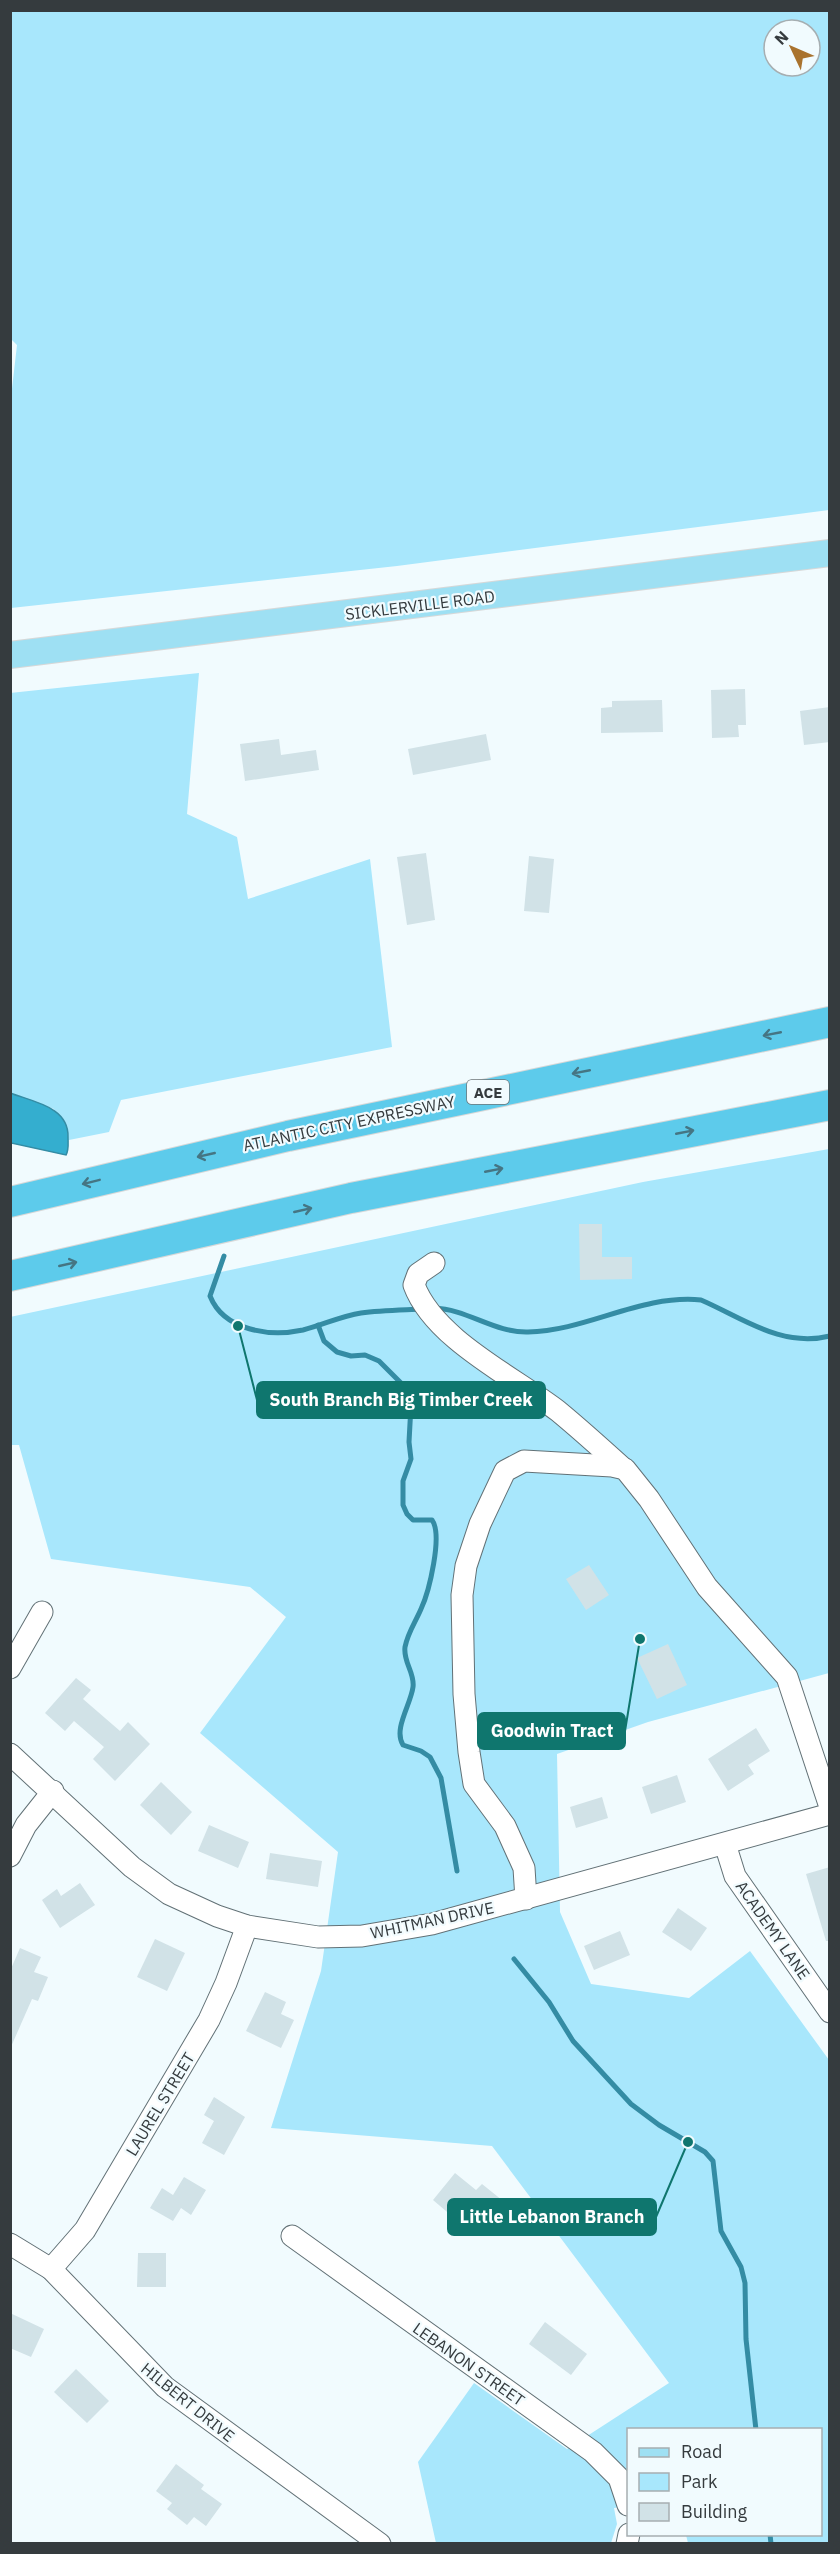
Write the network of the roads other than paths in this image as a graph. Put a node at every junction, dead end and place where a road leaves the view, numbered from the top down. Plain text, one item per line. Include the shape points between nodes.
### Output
1 (830, 553) edge
2 (10, 655) edge
3 (830, 1022) edge
4 (830, 1105) edge
5 (10, 1202) edge
6 (434, 1263) dead end
7 (10, 1276) edge
8 (625, 1469) junction
9 (42, 1612) dead end
10 (10, 1668) edge
11 (10, 1754) edge
12 (53, 1791) junction
13 (830, 1807) edge
14 (830, 1814) edge
15 (725, 1844) junction
16 (10, 1856) edge
17 (526, 1899) junction
18 (247, 1926) junction
19 (830, 2012) edge
20 (292, 2236) dead end
21 (10, 2244) edge
22 (51, 2270) junction
23 (627, 2502) edge
24 (380, 2544) edge

1 - 2 main road, SICKLERVILLE ROAD
3 -> 5 highway, ATLANTIC CITY EXPRESSWAY / ACE via 300,1133
7 -> 4 highway via 351,1198
6 - 8 street via 417,1274 414,1285 432,1315 462,1344 557,1411
8 - 13 street via 707,1587 787,1677
8 - 17 street via 524,1461 505,1471 466,1566 462,1595 464,1694 474,1784 505,1826 524,1868
9 - 10 street
11 - 12 street, WHITMAN DRIVE
12 - 16 street via 26,1825
12 - 18 street, WHITMAN DRIVE via 150,1881 192,1905
14 - 15 street, WHITMAN DRIVE
15 - 17 street, WHITMAN DRIVE
15 - 19 street, ACADEMY LANE via 735,1876
17 - 18 street, WHITMAN DRIVE via 411,1929 362,1936 318,1937
18 - 22 street, LAUREL STREET via 208,2020 85,2230
20 - 23 street, LEBANON STREET via 593,2452 619,2478
21 - 22 street, HILBERT DRIVE
22 - 24 street, HILBERT DRIVE via 165,2387

